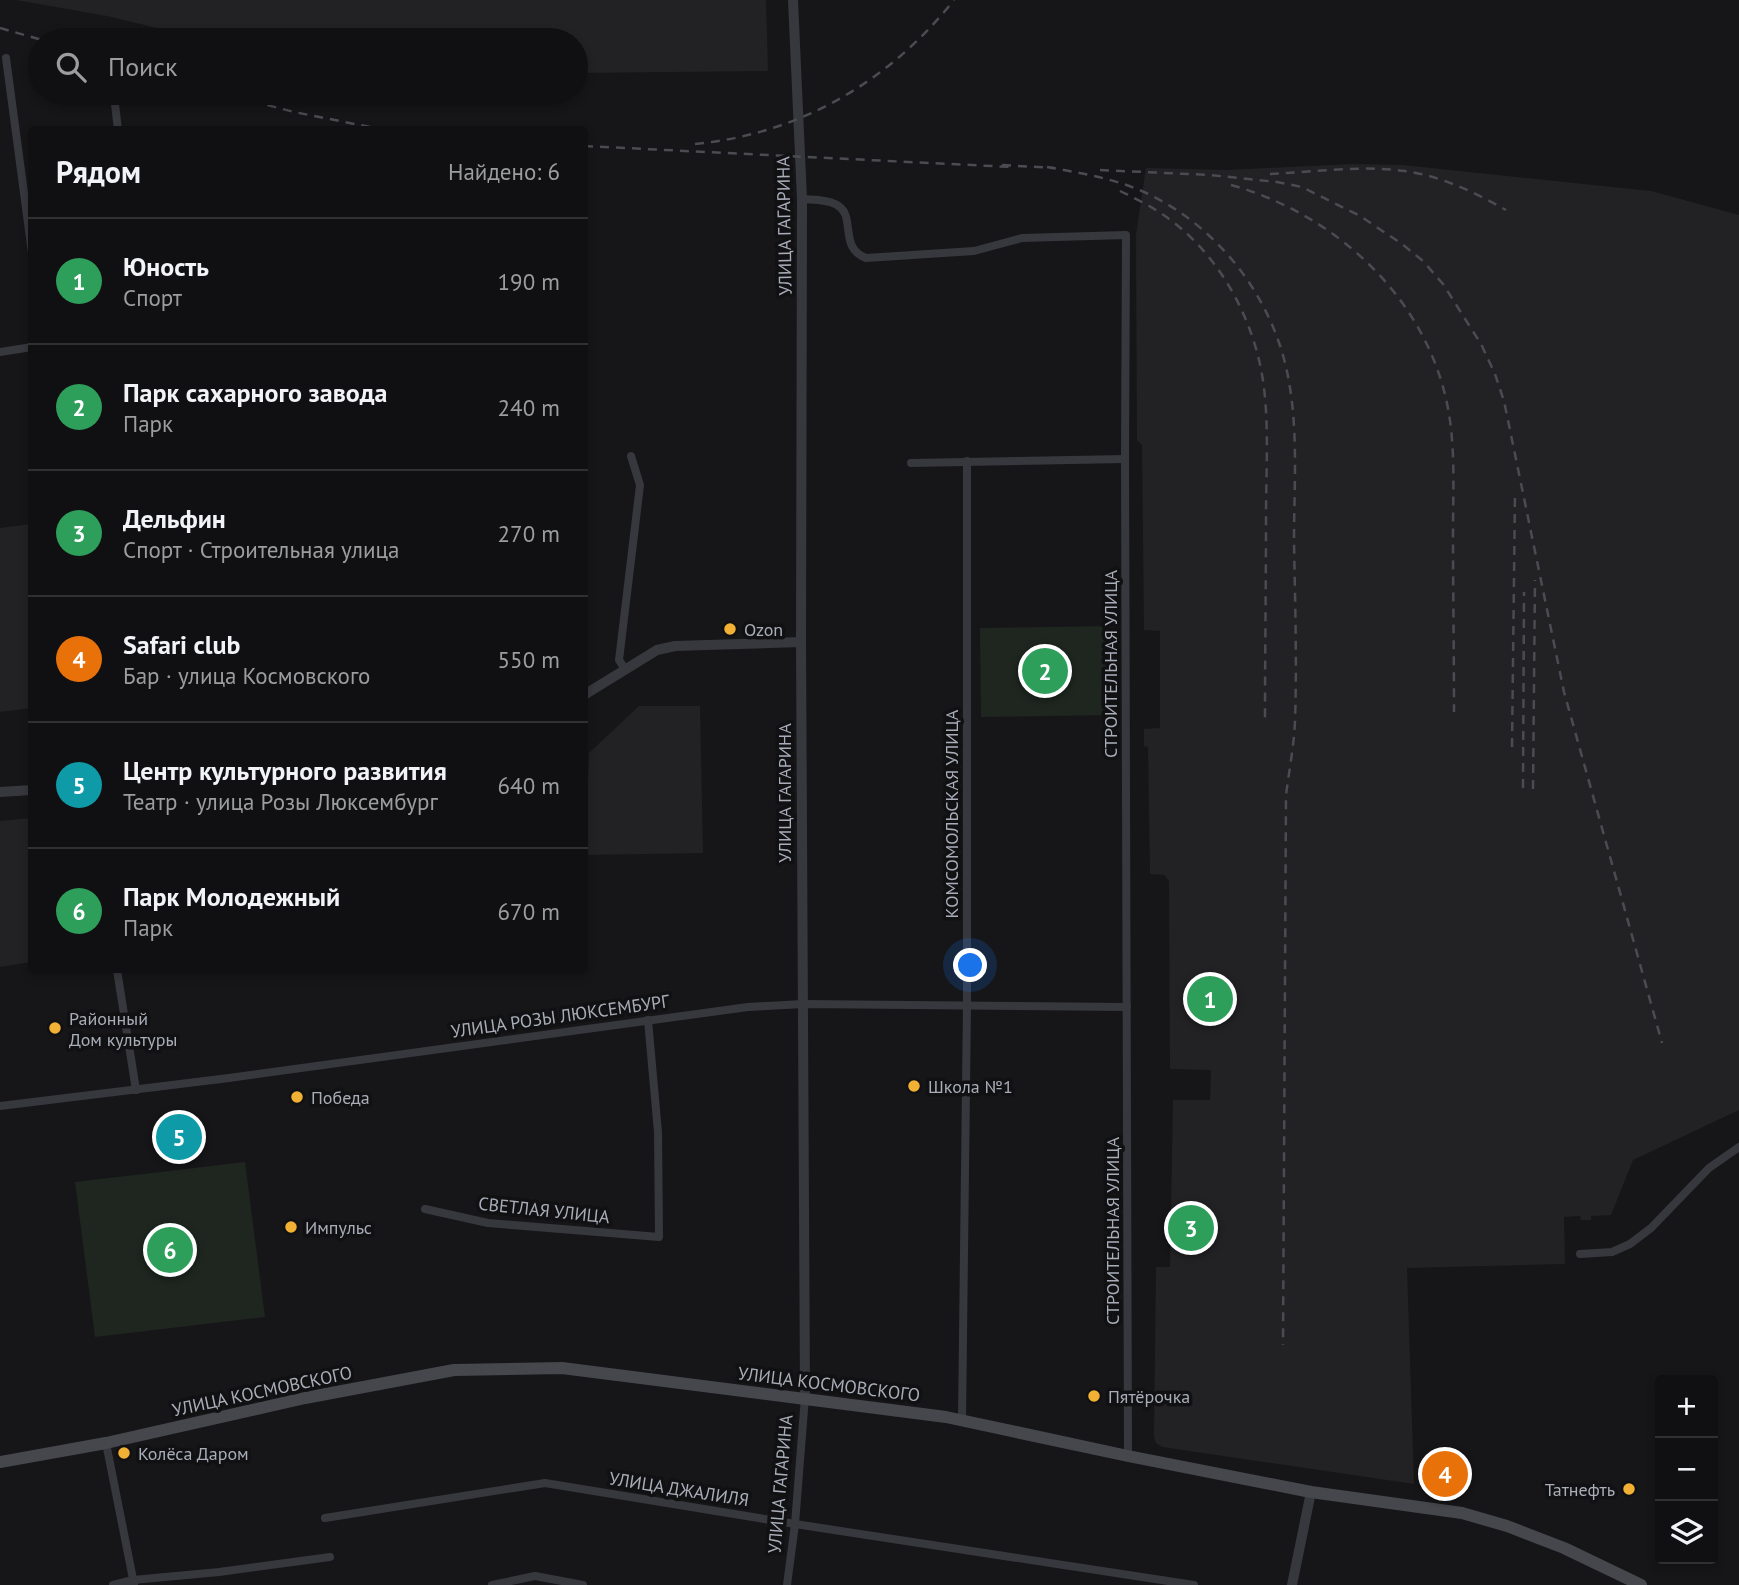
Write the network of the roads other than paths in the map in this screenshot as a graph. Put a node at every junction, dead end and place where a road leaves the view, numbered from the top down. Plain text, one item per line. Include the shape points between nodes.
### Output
1 (793, 0) edge
2 (6, 58) dead end
3 (115, 105) edge
4 (118, 126) edge
5 (802, 199) junction
6 (28, 223) edge
7 (28, 348) edge
8 (0, 352) edge
9 (631, 456) dead end
10 (1125, 459) junction
11 (967, 461) junction
12 (911, 463) dead end
13 (801, 642) junction
14 (625, 669) junction
15 (588, 692) edge
16 (28, 790) edge
17 (0, 792) edge
18 (117, 973) edge
19 (803, 1004) junction
20 (967, 1004) junction
21 (1127, 1007) junction
22 (648, 1020) junction
23 (136, 1090) junction
24 (0, 1106) edge
25 (1739, 1147) edge
26 (425, 1209) dead end
27 (1580, 1254) dead end
28 (805, 1397) junction
29 (962, 1419) junction
30 (106, 1443) junction
31 (1128, 1456) junction
32 (0, 1462) edge
33 (1311, 1492) junction
34 (325, 1518) dead end
35 (796, 1524) junction
36 (330, 1557) dead end
37 (1622, 1581) edge
38 (134, 1583) edge
39 (113, 1585) edge
40 (492, 1585) edge
41 (583, 1585) edge
42 (787, 1585) edge
43 (1194, 1585) edge
44 (1292, 1585) edge
45 (1641, 1585) edge

1 - 5 street, УЛИЦА ГАГАРИНА
2 - 6 street
3 - 4 street
5 - 10 street, СТРОИТЕЛЬНАЯ УЛИЦА via 825,200 844,210 853,249 866,258 974,251 1022,238 1126,235
5 - 13 street, УЛИЦА ГАГАРИНА
7 - 8 street
9 - 14 street via 640,485 619,660
10 - 11 street
10 - 21 street, СТРОИТЕЛЬНАЯ УЛИЦА
11 - 12 street
11 - 20 street, КОМСОМОЛЬСКАЯ УЛИЦА
13 - 14 street via 675,646 657,650
13 - 19 street, УЛИЦА ГАГАРИНА
14 - 15 street
16 - 17 street
18 - 23 street
19 - 20 street, УЛИЦА РОЗЫ ЛЮКСЕМБУРГ
19 - 22 street, УЛИЦА РОЗЫ ЛЮКСЕМБУРГ
19 - 28 street, УЛИЦА ГАГАРИНА
20 - 21 street, УЛИЦА РОЗЫ ЛЮКСЕМБУРГ
20 - 29 street, КОМСОМОЛЬСКАЯ УЛИЦА
21 - 31 street, СТРОИТЕЛЬНАЯ УЛИЦА
22 - 23 street, УЛИЦА РОЗЫ ЛЮКСЕМБУРГ
22 - 26 street, СВЕТЛАЯ УЛИЦА via 658,1132 659,1237 488,1223
23 - 24 street, УЛИЦА РОЗЫ ЛЮКСЕМБУРГ
25 - 27 street via 1709,1168 1630,1244 1612,1252
28 - 29 main road, УЛИЦА КОСМОВСКОГО
28 - 30 main road, УЛИЦА КОСМОВСКОГО via 562,1368 454,1370
28 - 35 street, УЛИЦА ГАГАРИНА
29 - 31 main road, УЛИЦА КОСМОВСКОГО
30 - 32 main road, УЛИЦА КОСМОВСКОГО
30 - 38 street
31 - 33 main road, УЛИЦА КОСМОВСКОГО
33 - 37 main road, УЛИЦА КОСМОВСКОГО via 1462,1513 1564,1548
33 - 44 street
34 - 35 street, УЛИЦА ДЖАЛИЛЯ via 545,1483
35 - 42 street, УЛИЦА ГАГАРИНА
35 - 43 street, УЛИЦА ДЖАЛИЛЯ
36 - 38 street
37 - 45 main road, УЛИЦА КОСМОВСКОГО
38 - 39 street
40 - 41 street via 535,1576

